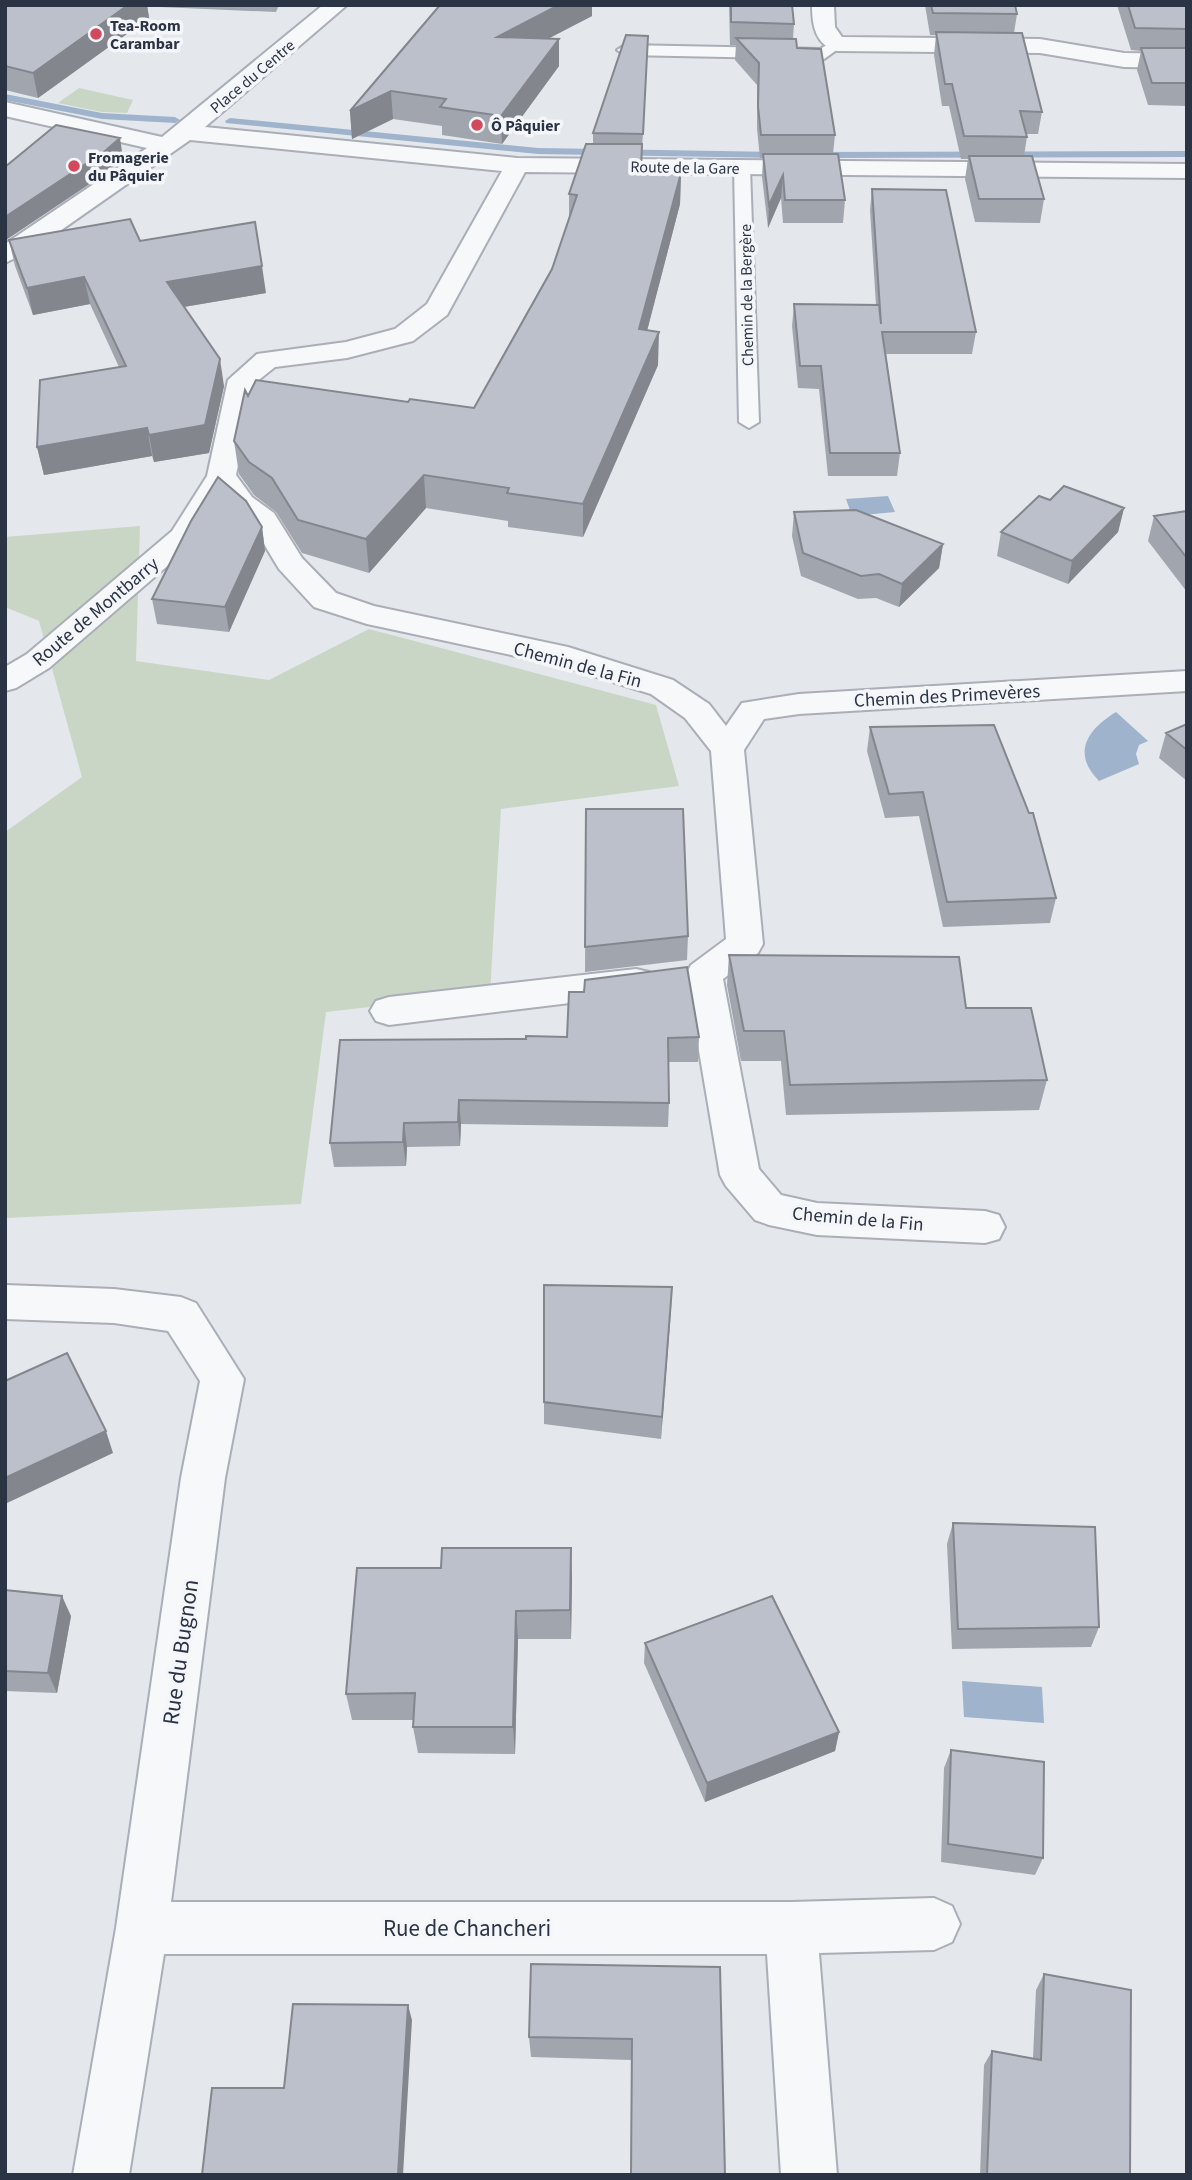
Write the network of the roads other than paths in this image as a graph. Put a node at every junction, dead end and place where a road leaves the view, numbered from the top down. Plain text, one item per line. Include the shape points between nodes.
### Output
1 (336, 5) edge
2 (823, 5) edge
3 (837, 44) junction
4 (625, 50) edge
5 (1187, 61) edge
6 (5, 108) edge
7 (176, 139) junction
8 (517, 165) junction
9 (742, 168) junction
10 (1187, 171) edge
11 (5, 254) edge
12 (749, 422) dead end
13 (221, 476) junction
14 (5, 681) edge
15 (1187, 681) edge
16 (727, 749) junction
17 (681, 977) junction
18 (389, 1011) dead end
19 (985, 1227) dead end
20 (5, 1302) edge
21 (934, 1924) dead end
22 (142, 1928) junction
23 (791, 1928) junction
24 (101, 2175) edge
25 (808, 2175) edge

1 - 7 street, Place du Centre
2 - 3 street via 824,29
3 - 4 lane via 824,54
3 - 5 street via 1040,46 1124,60
6 - 7 street, Route de la Gare
7 - 8 street, Route de la Gare
7 - 11 street, Place du Centre
8 - 9 street, Route de la Gare
8 - 13 street, Route de Montbarry via 438,309 404,335 347,350 267,360 242,380
9 - 10 street, Route de la Gare
9 - 12 lane, Chemin de la Bergère
13 - 14 street, Route de Montbarry via 183,537 38,661
13 - 16 street, Chemin de la Fin via 242,503 264,519 290,563 325,600 367,614 568,657 662,687 696,711
15 - 16 street, Chemin des Primevères via 754,710
16 - 17 street via 745,944
17 - 18 street
17 - 19 street, Chemin de la Fin via 740,1175 769,1209 817,1219
20 - 22 street, Rue du Bugnon via 114,1306 181,1315 222,1379 203,1478
21 - 23 street, Rue de Chancheri
22 - 23 street, Rue de Chancheri
22 - 24 street, Rue du Bugnon
23 - 25 street

